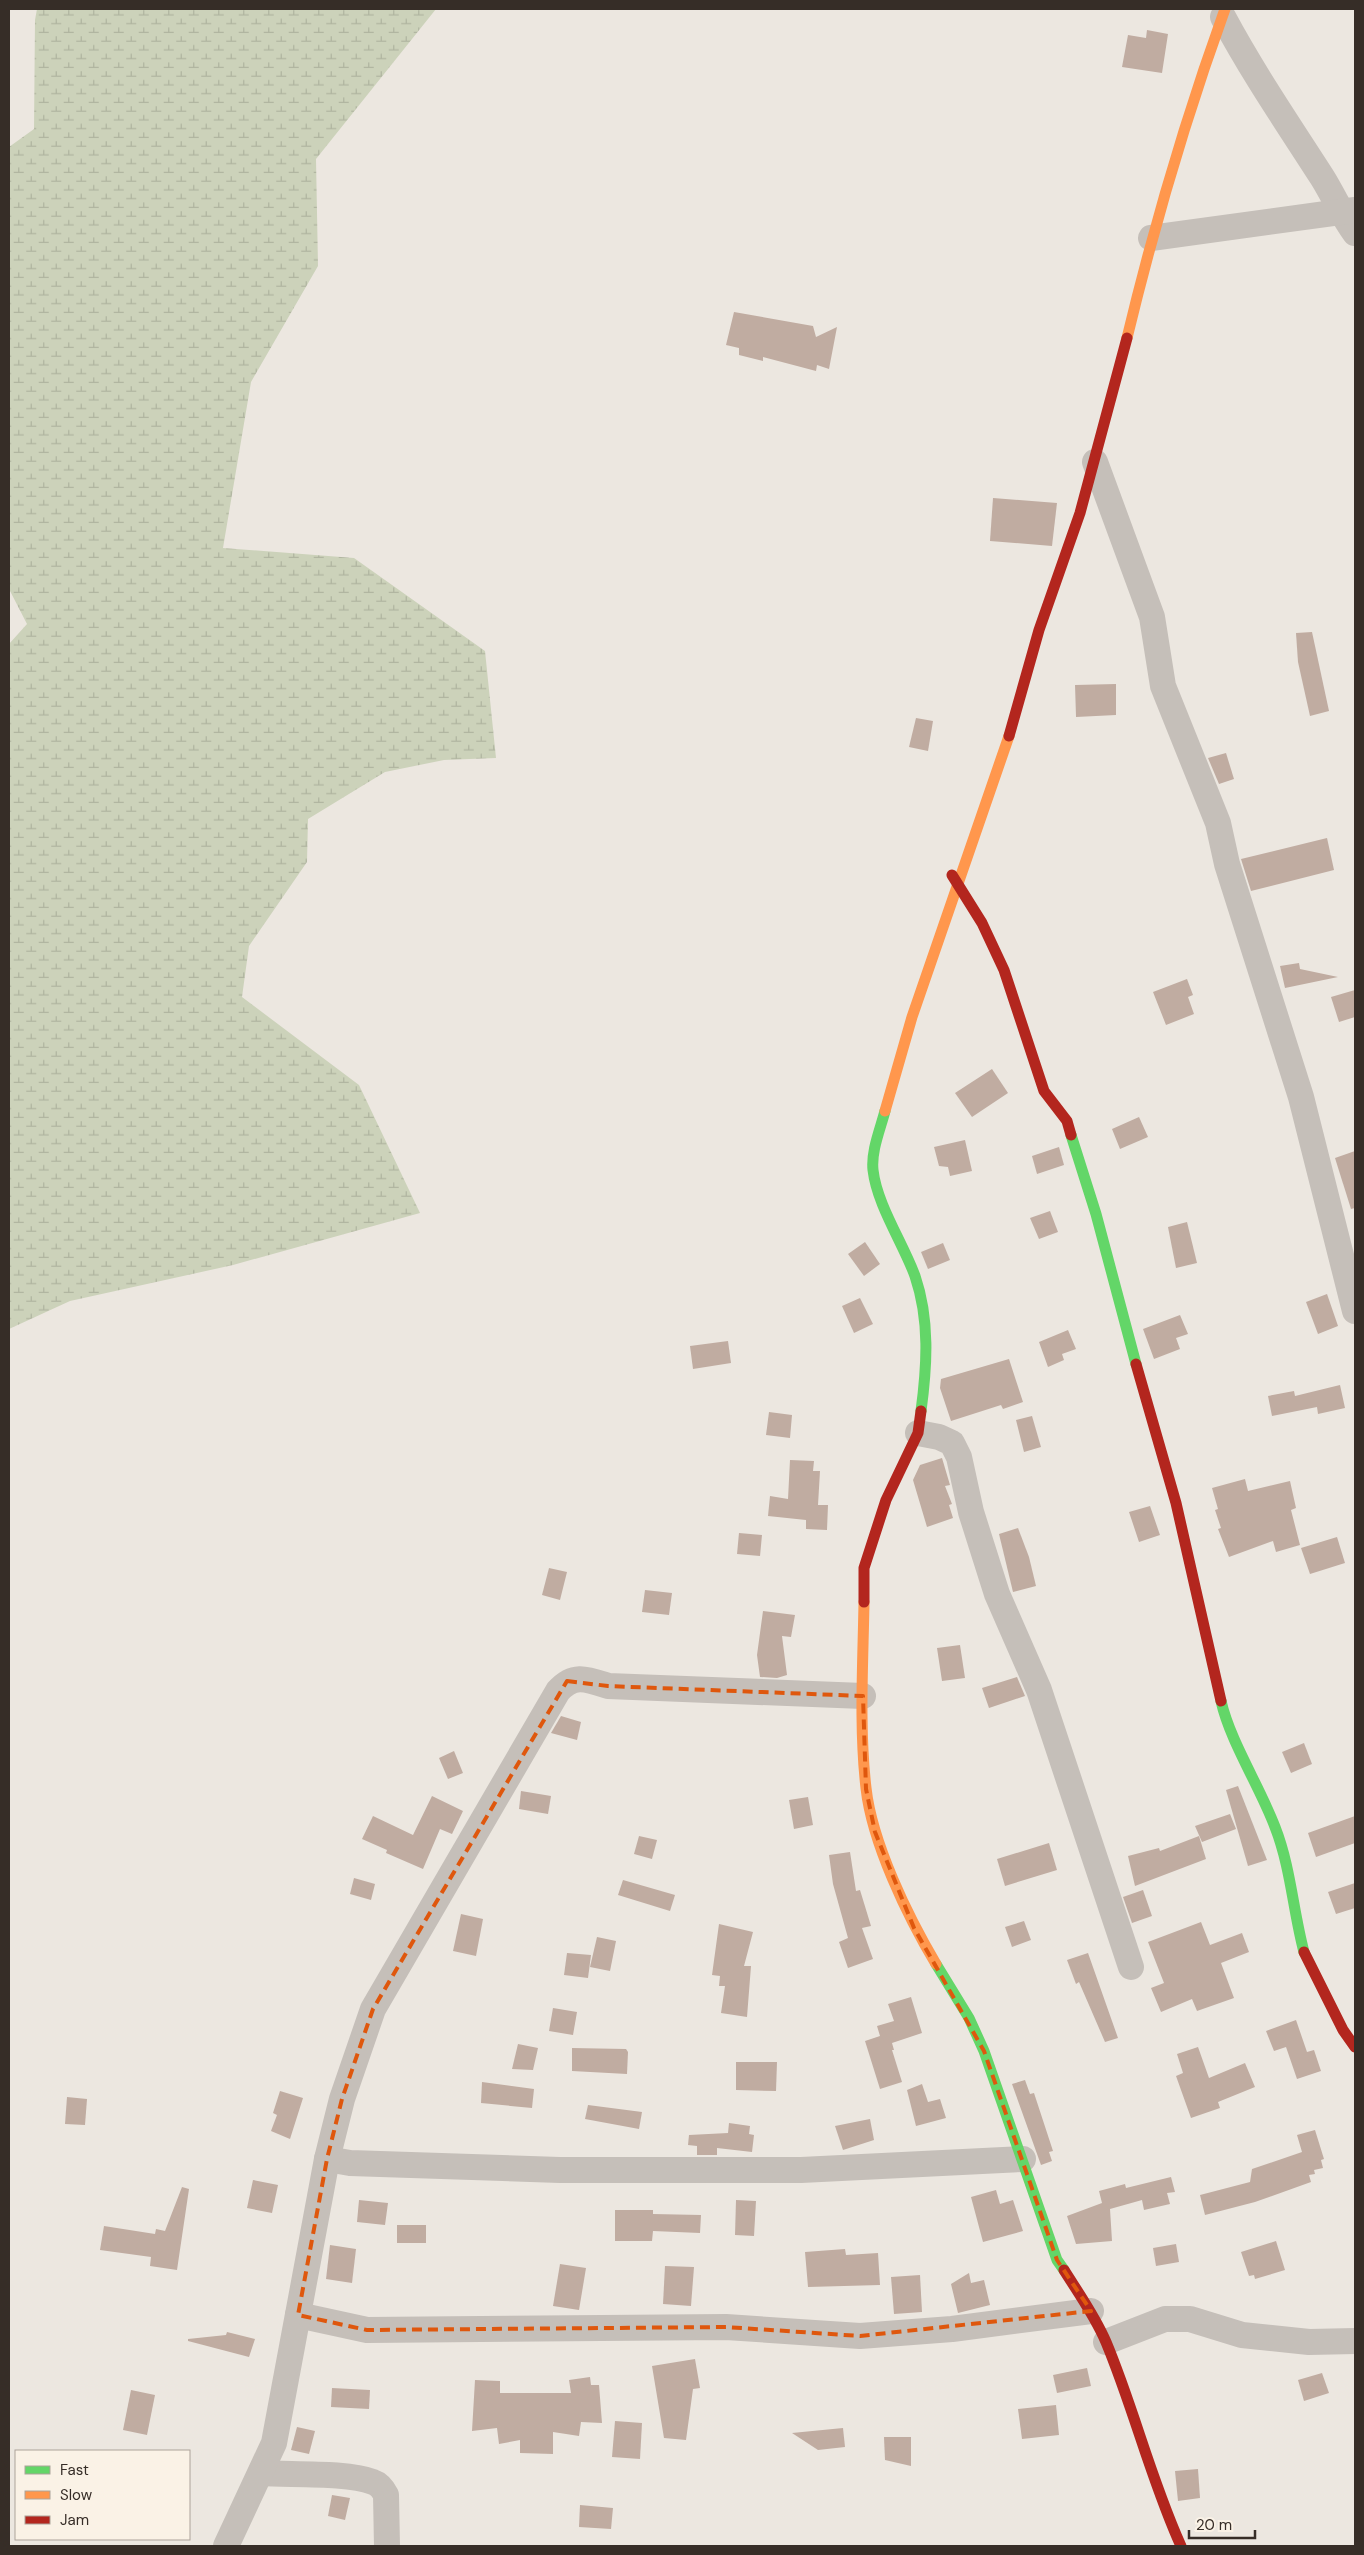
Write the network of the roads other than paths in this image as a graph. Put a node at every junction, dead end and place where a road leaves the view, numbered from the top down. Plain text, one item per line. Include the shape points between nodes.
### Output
1 (1224, 13) edge
2 (1348, 211) edge
3 (1355, 233) edge
4 (1151, 238) junction
5 (1095, 462) junction
6 (950, 870) dead end
7 (958, 884) junction
8 (1355, 1311) edge
9 (918, 1433) junction
10 (863, 1696) junction
11 (1131, 1967) dead end
12 (1355, 2047) edge
13 (1023, 2159) junction
14 (327, 2160) junction
15 (1091, 2311) junction
16 (298, 2315) junction
17 (1355, 2340) edge
18 (1106, 2342) junction
19 (261, 2473) junction
20 (226, 2546) edge
21 (387, 2546) edge
22 (1181, 2546) edge

1 - 2 street via 1248,64
1 - 4 street via 1198,83
2 - 3 street
2 - 4 street
4 - 5 street
5 - 7 street via 1039,630 1005,748
5 - 8 street via 1152,618 1163,686 1218,823 1227,864 1301,1097
6 - 7 street
7 - 9 street via 912,1016 874,1152 872,1170 915,1278 924,1314 927,1366
7 - 12 street via 1004,970 1044,1092 1067,1121 1176,1503 1223,1710 1288,1864 1294,1911 1304,1952 1343,2030
9 - 10 street via 886,1500 864,1568
9 - 11 street via 952,1443 959,1457 971,1512 997,1594 1039,1690
10 - 13 street via 866,1789 875,1832 914,1928 969,2018 984,2051
10 - 14 street via 608,1686 578,1679 567,1680 373,2009 342,2099
13 - 14 street via 801,2170 560,2170
13 - 15 street via 1057,2260
14 - 16 street
15 - 16 street via 952,2329 860,2336 726,2327 367,2330
15 - 18 street
16 - 19 street via 274,2443
17 - 18 street via 1309,2342 1242,2335 1190,2319 1165,2320
18 - 22 street via 1165,2511
19 - 20 street
19 - 21 street via 356,2478 374,2482 383,2488 386,2495

